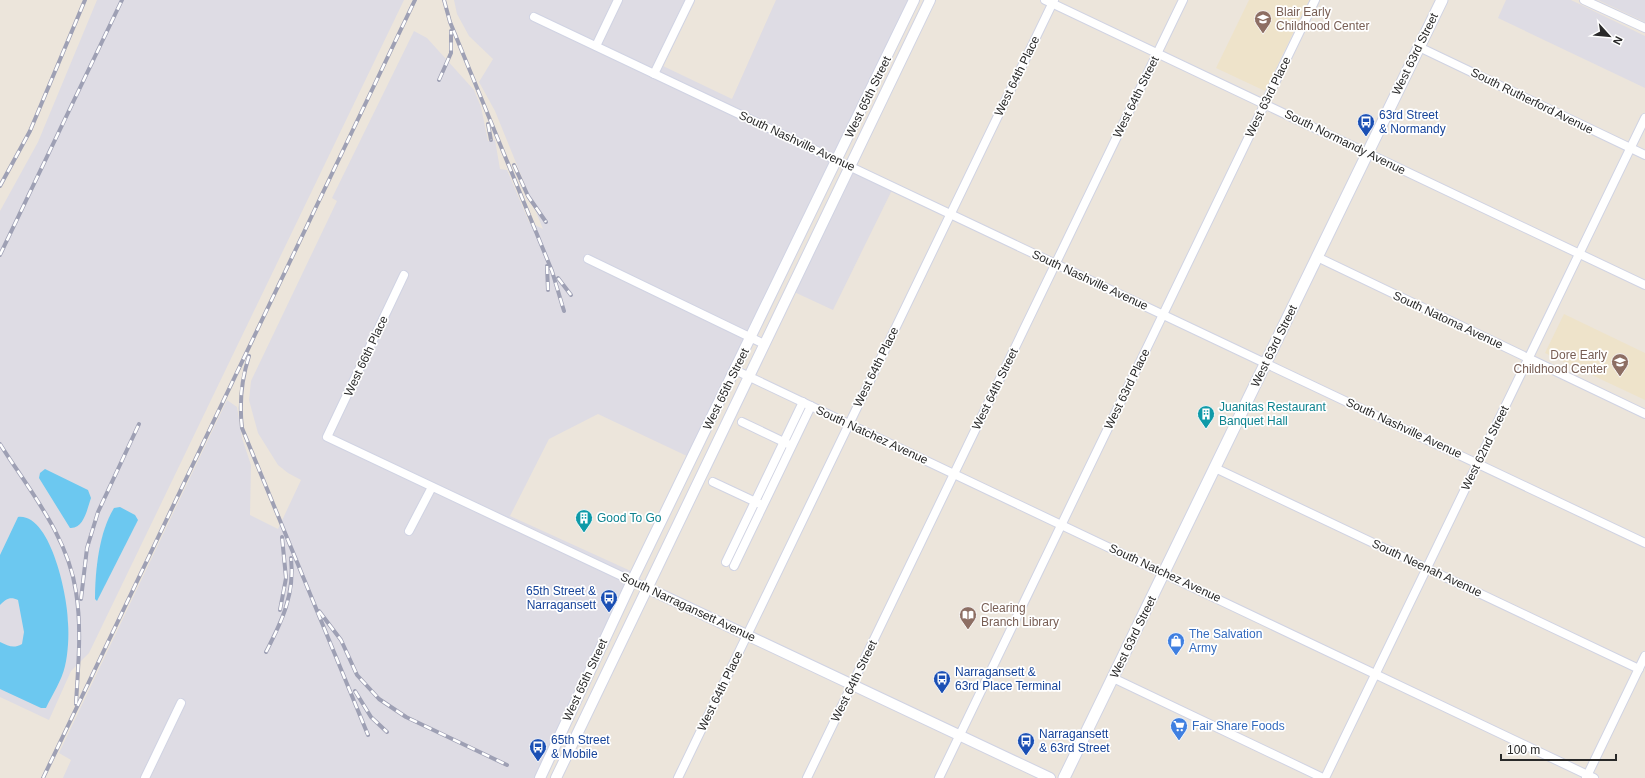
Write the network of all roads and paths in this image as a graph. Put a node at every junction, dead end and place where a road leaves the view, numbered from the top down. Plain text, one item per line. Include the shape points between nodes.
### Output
1 (618, 0) edge
2 (690, 0) edge
3 (914, 0) edge
4 (930, 0) edge
5 (1183, 0) edge
6 (1315, 0) edge
7 (1442, 0) edge
8 (1584, 0) edge
9 (1050, 1) edge
10 (534, 17) dead end
11 (1645, 28) edge
12 (596, 46) junction
13 (1419, 47) junction
14 (1157, 53) junction
15 (654, 74) junction
16 (1265, 104) junction
17 (1645, 118) edge
18 (1630, 148) junction
19 (1367, 153) junction
20 (1645, 155) edge
21 (837, 161) junction
22 (850, 167) junction
23 (950, 214) junction
24 (1579, 254) junction
25 (1317, 257) junction
26 (588, 259) dead end
27 (1055, 264) junction
28 (404, 276) dead end
29 (1645, 285) edge
30 (1163, 314) junction
31 (751, 338) junction
32 (764, 344) junction
33 (1528, 358) junction
34 (1266, 363) junction
35 (736, 370) junction
36 (749, 377) junction
37 (803, 402) junction
38 (811, 406) junction
39 (1645, 414) edge
40 (742, 422) dead end
41 (849, 424) junction
42 (327, 437) joint
43 (788, 444) junction
44 (1478, 463) junction
45 (1215, 468) junction
46 (954, 473) junction
47 (713, 482) dead end
48 (432, 487) junction
49 (759, 504) junction
50 (1061, 524) junction
51 (409, 531) dead end
52 (745, 533) junction
53 (1645, 543) edge
54 (726, 562) dead end
55 (734, 566) dead end
56 (1426, 568) junction
57 (1164, 572) junction
58 (632, 581) junction
59 (647, 588) junction
60 (747, 635) junction
61 (1645, 656) edge
62 (1639, 669) junction
63 (1375, 674) junction
64 (1113, 678) junction
65 (852, 684) junction
66 (182, 703) dead end
67 (959, 735) junction
68 (1589, 777) edge
69 (146, 778) edge
70 (540, 778) edge
71 (556, 778) edge
72 (678, 778) edge
73 (807, 778) edge
74 (939, 778) edge
75 (1050, 778) edge
76 (1064, 778) edge
77 (1324, 778) edge

1 - 12 street
2 - 15 street
3 - 21 street, West 65th Street
4 - 22 street, West 65th Street
5 - 14 street, West 64th Street
6 - 16 street, West 63rd Place
7 - 13 main road, West 63rd Street
8 - 11 street
9 - 14 street, South Normandy Avenue
9 - 23 street, West 64th Place
10 - 12 street, South Nashville Avenue
12 - 15 street, South Nashville Avenue
13 - 18 street, South Rutherford Avenue
13 - 19 main road, West 63rd Street
14 - 16 street, South Normandy Avenue
14 - 27 street, West 64th Street
15 - 21 street, South Nashville Avenue
16 - 19 street, South Normandy Avenue
16 - 30 street, West 63rd Place
17 - 18 street, West 62nd Street
18 - 20 street, South Rutherford Avenue
18 - 24 street, West 62nd Street
19 - 24 street, South Normandy Avenue
19 - 25 main road, West 63rd Street
21 - 22 street, South Nashville Avenue
21 - 31 street, West 65th Street
22 - 23 street, South Nashville Avenue
22 - 32 street, West 65th Street
23 - 27 street, South Nashville Avenue
23 - 41 street, West 64th Place
24 - 29 street, South Normandy Avenue
24 - 33 street, West 62nd Street
25 - 33 street, South Natoma Avenue
25 - 34 main road, West 63rd Street
26 - 31 street
27 - 30 street, South Nashville Avenue
27 - 46 street, West 64th Street
28 - 42 street, West 66th Place
30 - 34 street, South Nashville Avenue
30 - 50 street, West 63rd Place
31 - 32 street
31 - 35 street, West 65th Street
32 - 36 street, West 65th Street
33 - 39 street, South Natoma Avenue
33 - 44 street, West 62nd Street
34 - 44 street, South Nashville Avenue
34 - 45 main road, West 63rd Street
35 - 36 street, South Natchez Avenue
35 - 58 street, West 65th Street
36 - 37 street, South Natchez Avenue
36 - 59 street, West 65th Street
37 - 38 street, South Natchez Avenue
37 - 43 street
38 - 41 street, South Natchez Avenue
38 - 43 street
40 - 43 street
41 - 46 street, South Natchez Avenue
41 - 60 street, West 64th Place
42 - 48 street, South Narragansett Avenue
43 - 49 street
44 - 53 street, South Nashville Avenue
44 - 56 street, West 62nd Street
45 - 56 street, South Neenah Avenue
45 - 57 main road, West 63rd Street
46 - 50 street, South Natchez Avenue
46 - 65 street, West 64th Street
47 - 49 street
48 - 51 street
48 - 58 street, South Narragansett Avenue
49 - 52 street
50 - 57 street, South Natchez Avenue
50 - 67 street, West 63rd Place
52 - 54 street
52 - 55 street
56 - 62 street, South Neenah Avenue
56 - 63 street, West 62nd Street
57 - 63 street, South Natchez Avenue
57 - 64 main road, West 63rd Street
58 - 59 street, South Narragansett Avenue
58 - 70 street, West 65th Street
59 - 60 street, South Narragansett Avenue
59 - 71 street, West 65th Street
60 - 65 street, South Narragansett Avenue
60 - 72 street, West 64th Place
61 - 62 street
62 - 68 street
63 - 68 street, South Natchez Avenue
63 - 77 street, West 62nd Street
64 - 76 main road, West 63rd Street
64 - 77 street
65 - 67 street, South Narragansett Avenue
65 - 73 street, West 64th Street
66 - 69 street
67 - 74 street, West 63rd Place
67 - 75 street, South Narragansett Avenue

